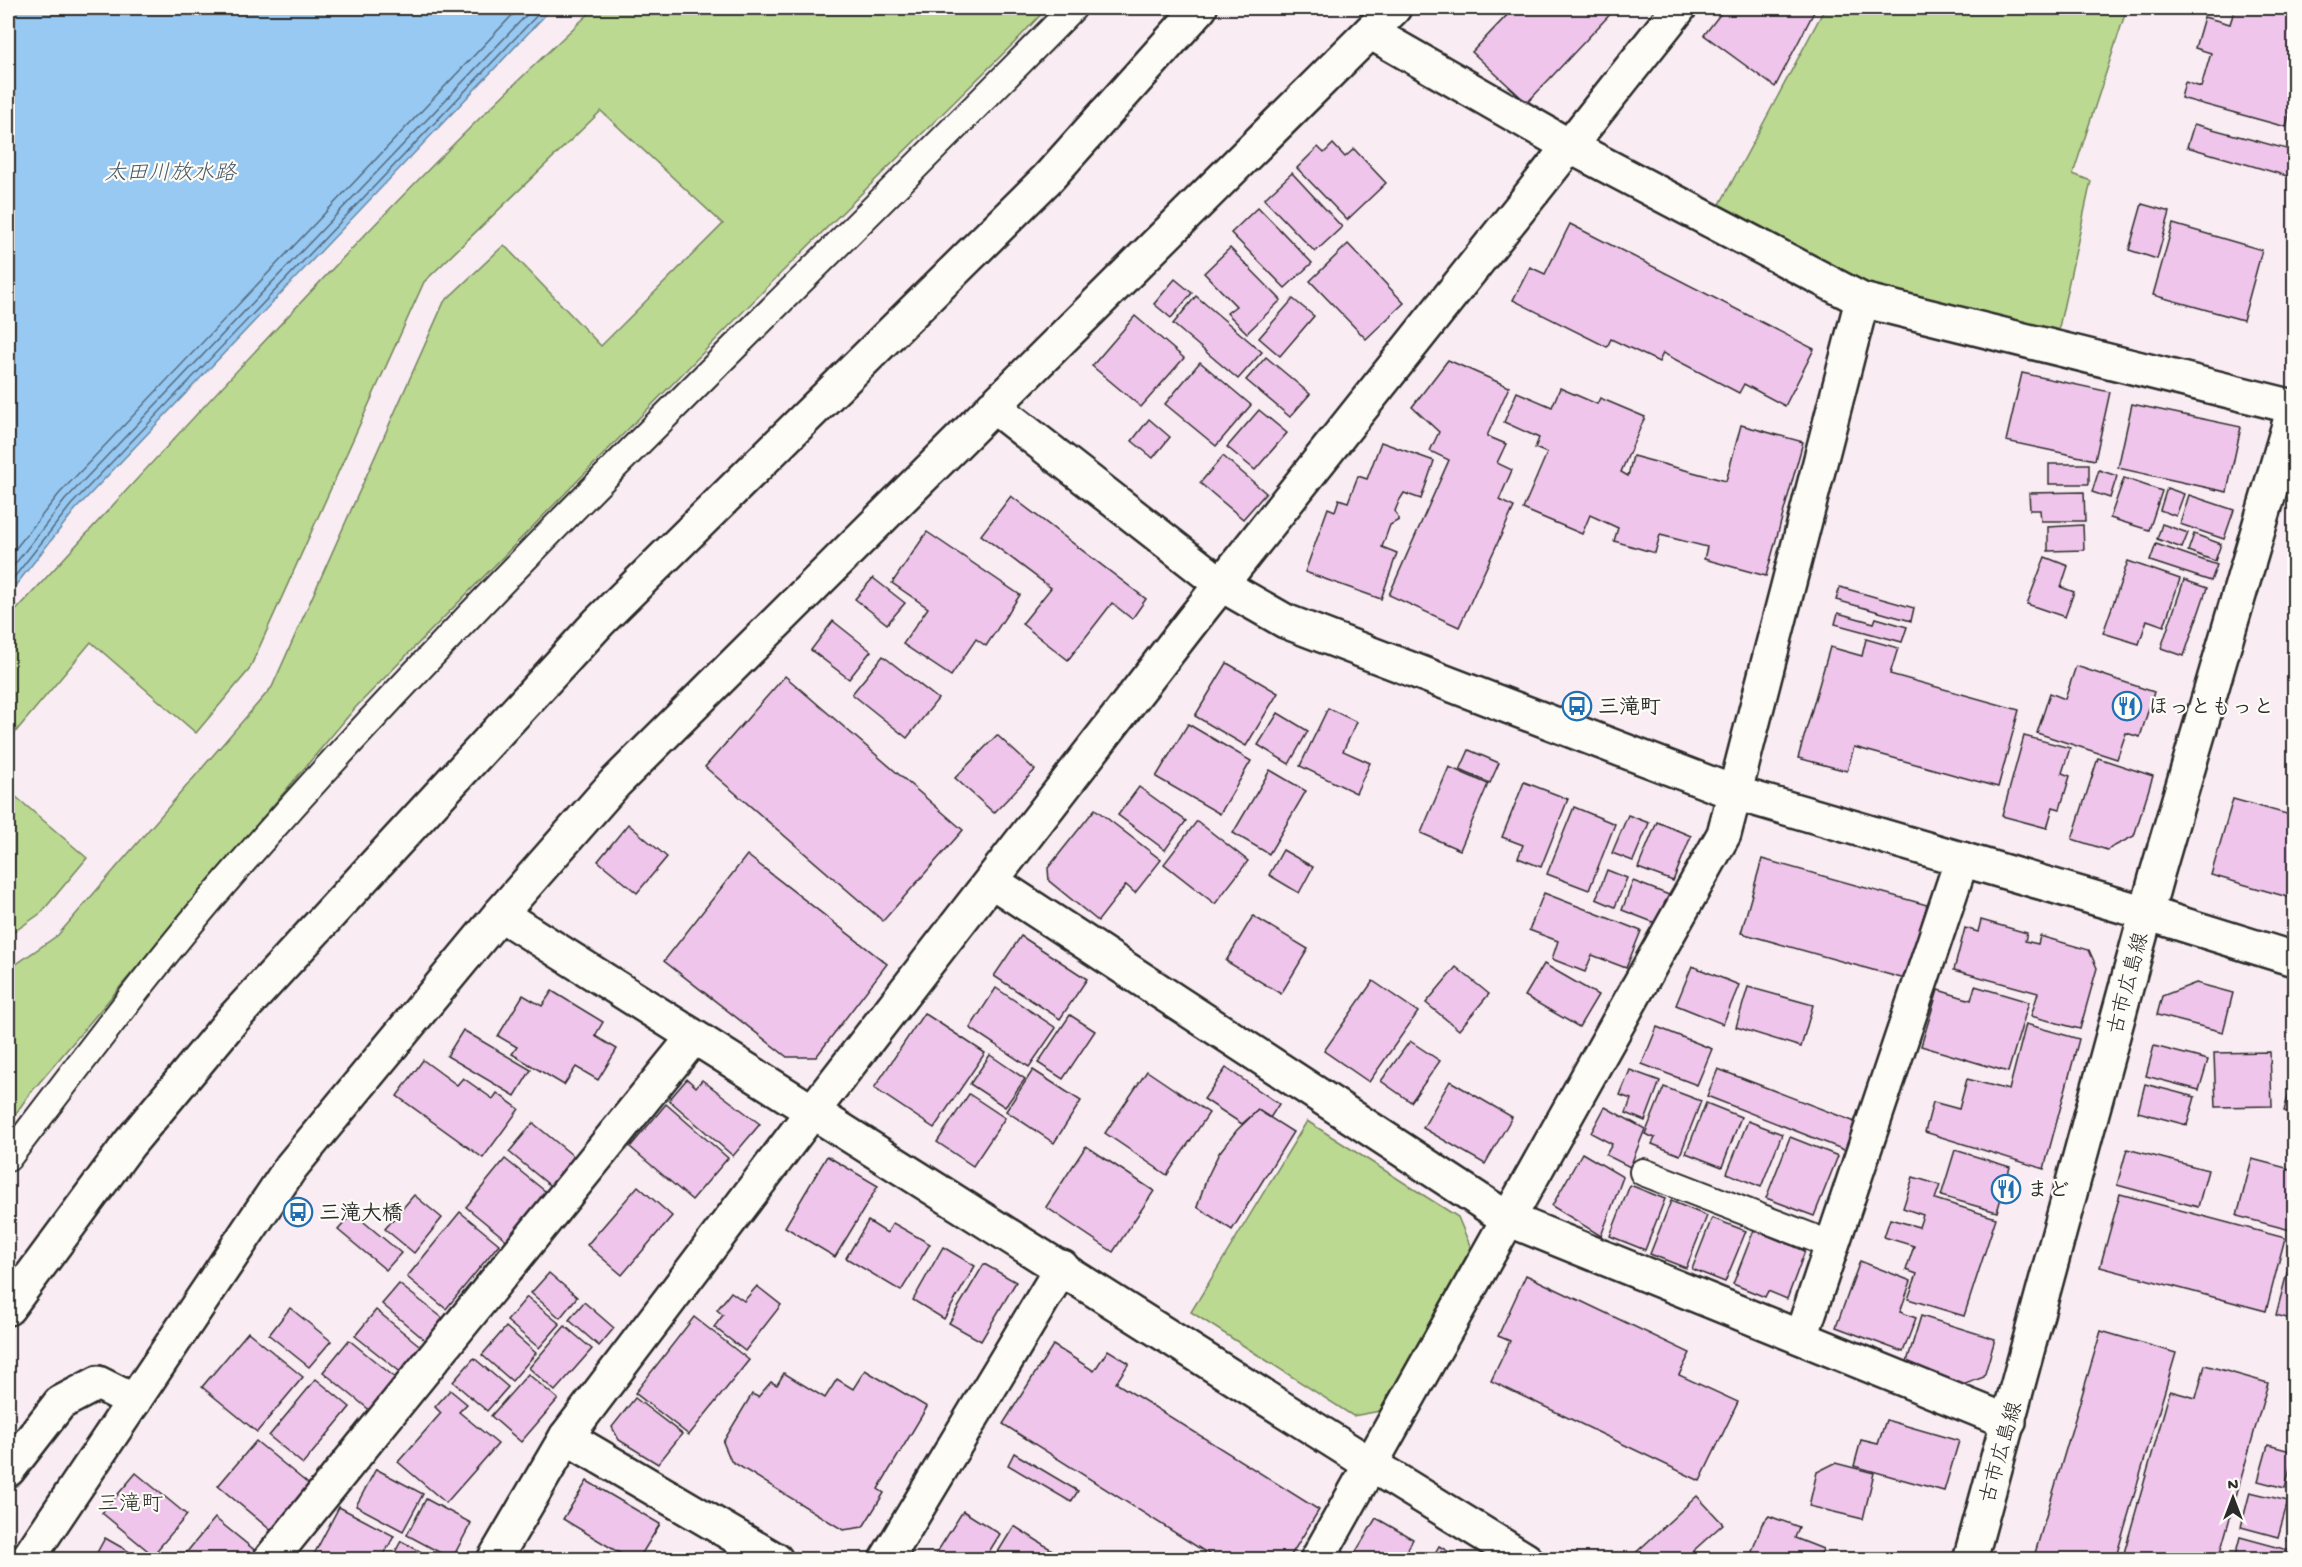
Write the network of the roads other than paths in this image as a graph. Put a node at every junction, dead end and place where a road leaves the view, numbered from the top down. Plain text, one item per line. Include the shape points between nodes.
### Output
1 (1072, 8) edge
2 (1200, 8) edge
3 (1394, 8) edge
4 (1679, 8) edge
5 (1371, 32) junction
6 (1569, 146) junction
7 (1862, 300) junction
8 (993, 406) junction
9 (2295, 407) edge
10 (1222, 585) junction
11 (1735, 793) junction
12 (1962, 858) junction
13 (993, 882) junction
14 (2146, 913) junction
15 (500, 914) junction
16 (2295, 959) edge
17 (693, 1038) junction
18 (812, 1112) junction
19 (8, 1158) edge
20 (1643, 1172) dead end
21 (1508, 1219) junction
22 (1832, 1245) junction
23 (1062, 1267) junction
24 (8, 1308) edge
25 (1801, 1337) junction
26 (134, 1401) junction
27 (2009, 1422) junction
28 (566, 1437) junction
29 (1371, 1464) junction
30 (8, 1470) edge
31 (30, 1559) edge
32 (270, 1560) edge
33 (494, 1560) edge
34 (776, 1560) edge
35 (886, 1560) edge
36 (1317, 1560) edge
37 (1526, 1560) edge
38 (1970, 1560) edge

1 - 19 lane via 635,444 413,673 246,858 100,1037
2 - 24 street via 1047,179 599,622 241,1011 129,1144
3 - 5 street
4 - 6 street
5 - 6 street
5 - 8 street
6 - 7 street
6 - 10 street
7 - 9 street
7 - 11 street
8 - 10 street
8 - 15 street via 615,783
9 - 14 street, 古市広島線
10 - 11 street via 1285,621
10 - 13 street
11 - 12 street
11 - 21 street via 1724,834
12 - 14 street
12 - 22 street
13 - 18 street
13 - 21 street
14 - 16 street
14 - 27 street, 古市広島線
15 - 17 street
15 - 26 street via 291,1167
17 - 18 street
17 - 32 street
18 - 23 street
18 - 28 street
20 - 22 lane
21 - 25 street
21 - 29 street
22 - 25 street
23 - 29 street
23 - 35 street
25 - 27 street
26 - 30 street via 98,1383 60,1403
26 - 31 street
27 - 38 street, 古市広島線
28 - 33 street
28 - 34 street
29 - 36 street
29 - 37 street

